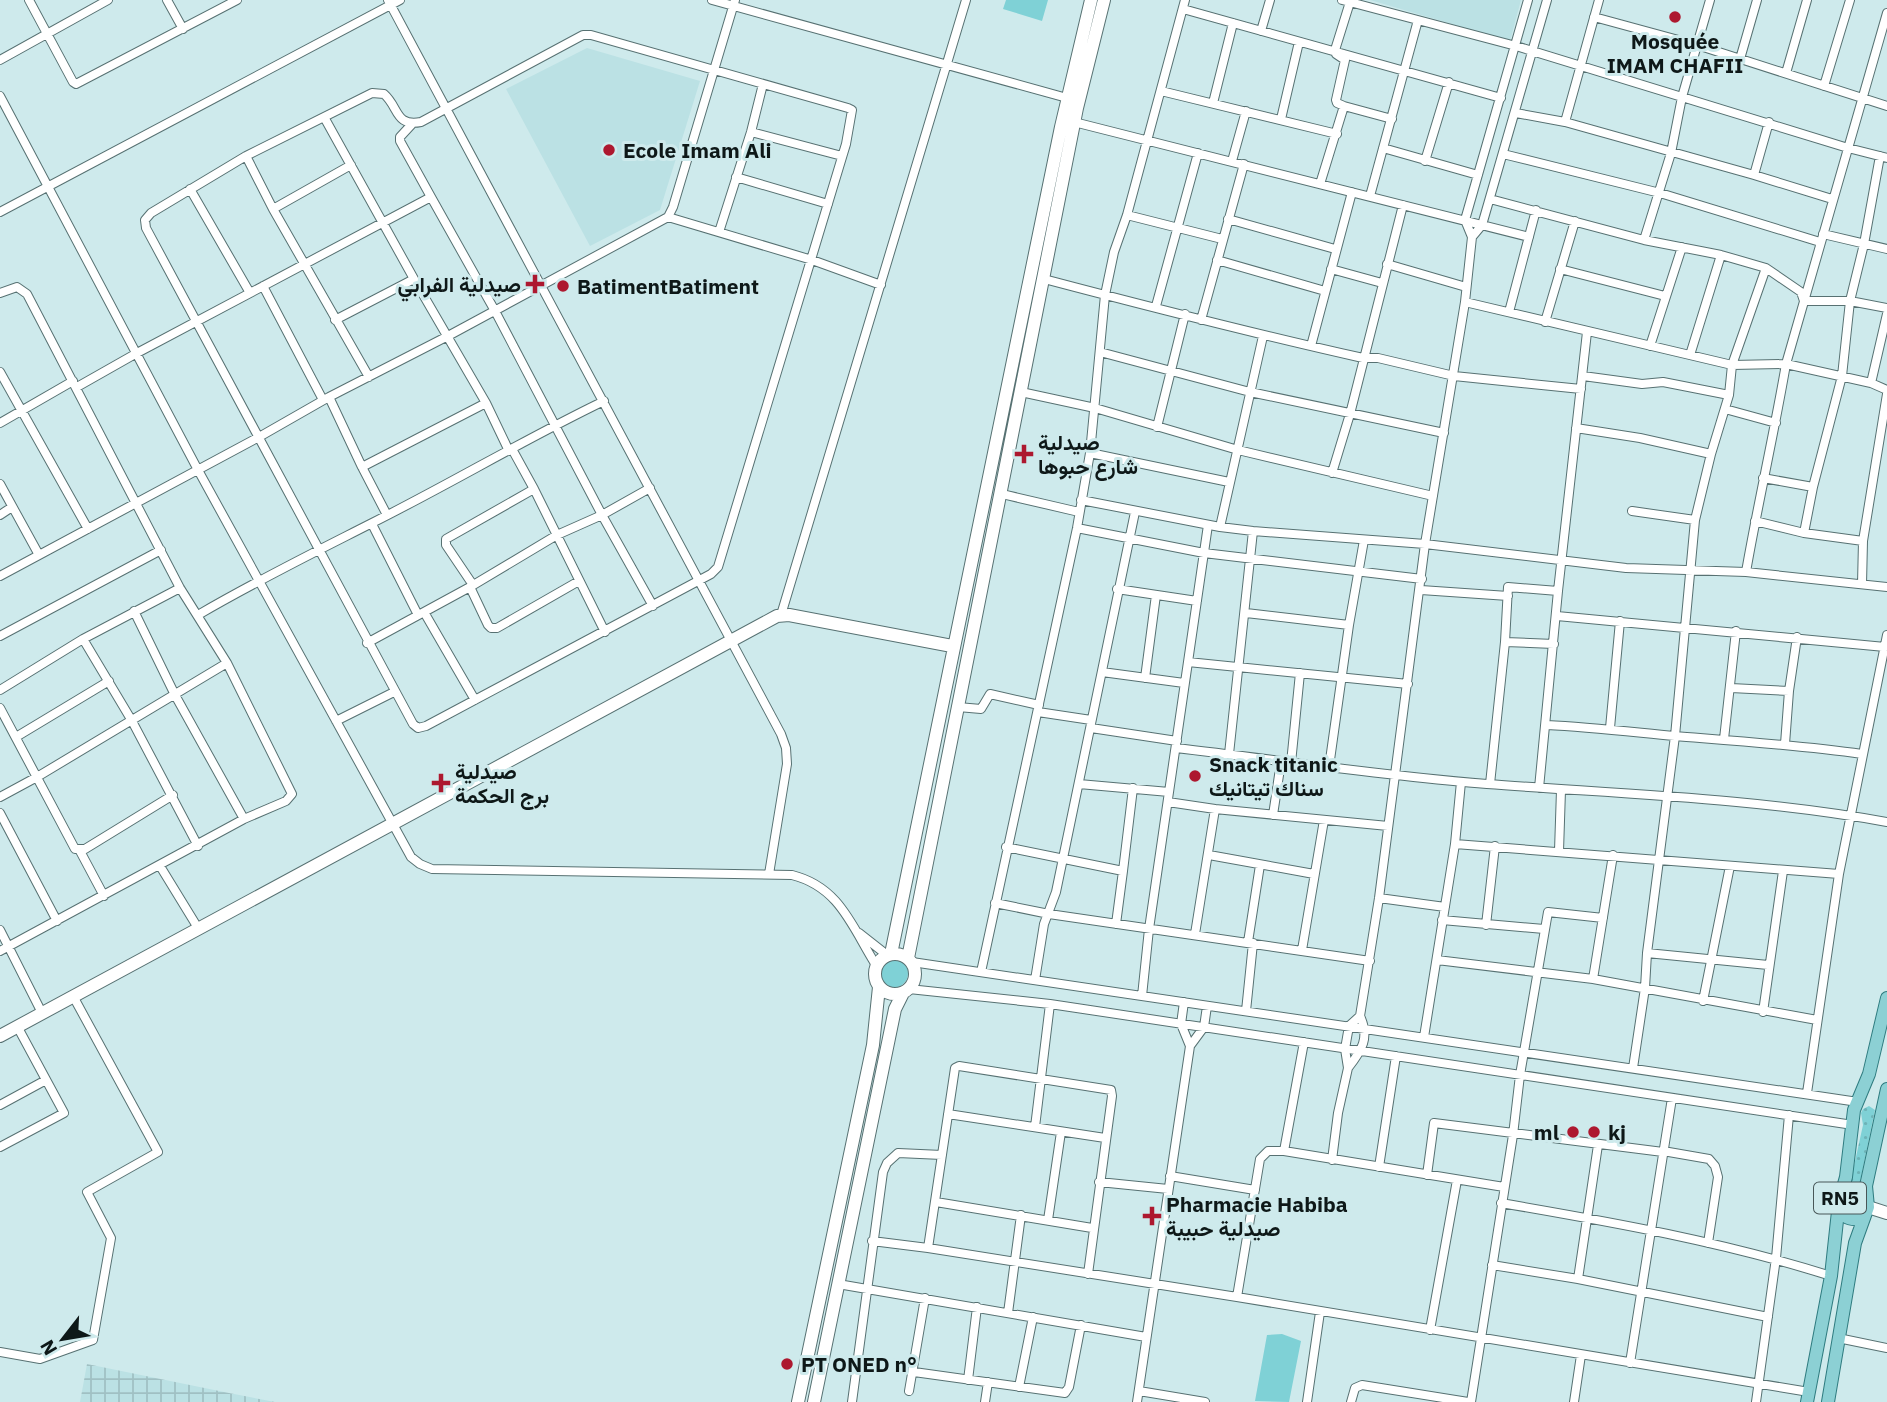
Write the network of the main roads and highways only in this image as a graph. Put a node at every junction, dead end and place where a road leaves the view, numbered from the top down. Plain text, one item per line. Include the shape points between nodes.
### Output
1 (1091, 0) edge
2 (1104, 0) edge
3 (952, 646) junction
4 (889, 954) junction
5 (910, 960) junction
6 (879, 987) junction
7 (906, 991) junction
8 (1887, 998) edge
9 (0, 1035) edge
10 (1887, 1089) edge
11 (1858, 1102) junction
12 (1883, 1116) junction
13 (1838, 1207) junction
14 (1867, 1210) junction
15 (1887, 1213) edge
16 (1808, 1397) edge
17 (798, 1402) edge
18 (814, 1402) edge
19 (1828, 1402) edge

1 - 3 main road
2 - 5 main road via 1074,122
3 - 4 main road
3 - 9 main road via 781,615
4 - 5 main road
4 - 6 main road via 876,965
5 - 7 main road via 915,979
6 - 7 main road via 894,994
6 - 17 main road via 873,1045
7 - 18 main road via 895,1009
8 - 11 main road, RN5
10 - 12 main road, RN5
11 - 12 main road via 1876,1100
11 - 13 main road, RN5
12 - 14 main road, RN5 via 1866,1186
13 - 14 main road via 1848,1219 1858,1219
13 - 16 main road, RN5 via 1831,1276
14 - 15 main road
14 - 19 main road, RN5 via 1855,1243

